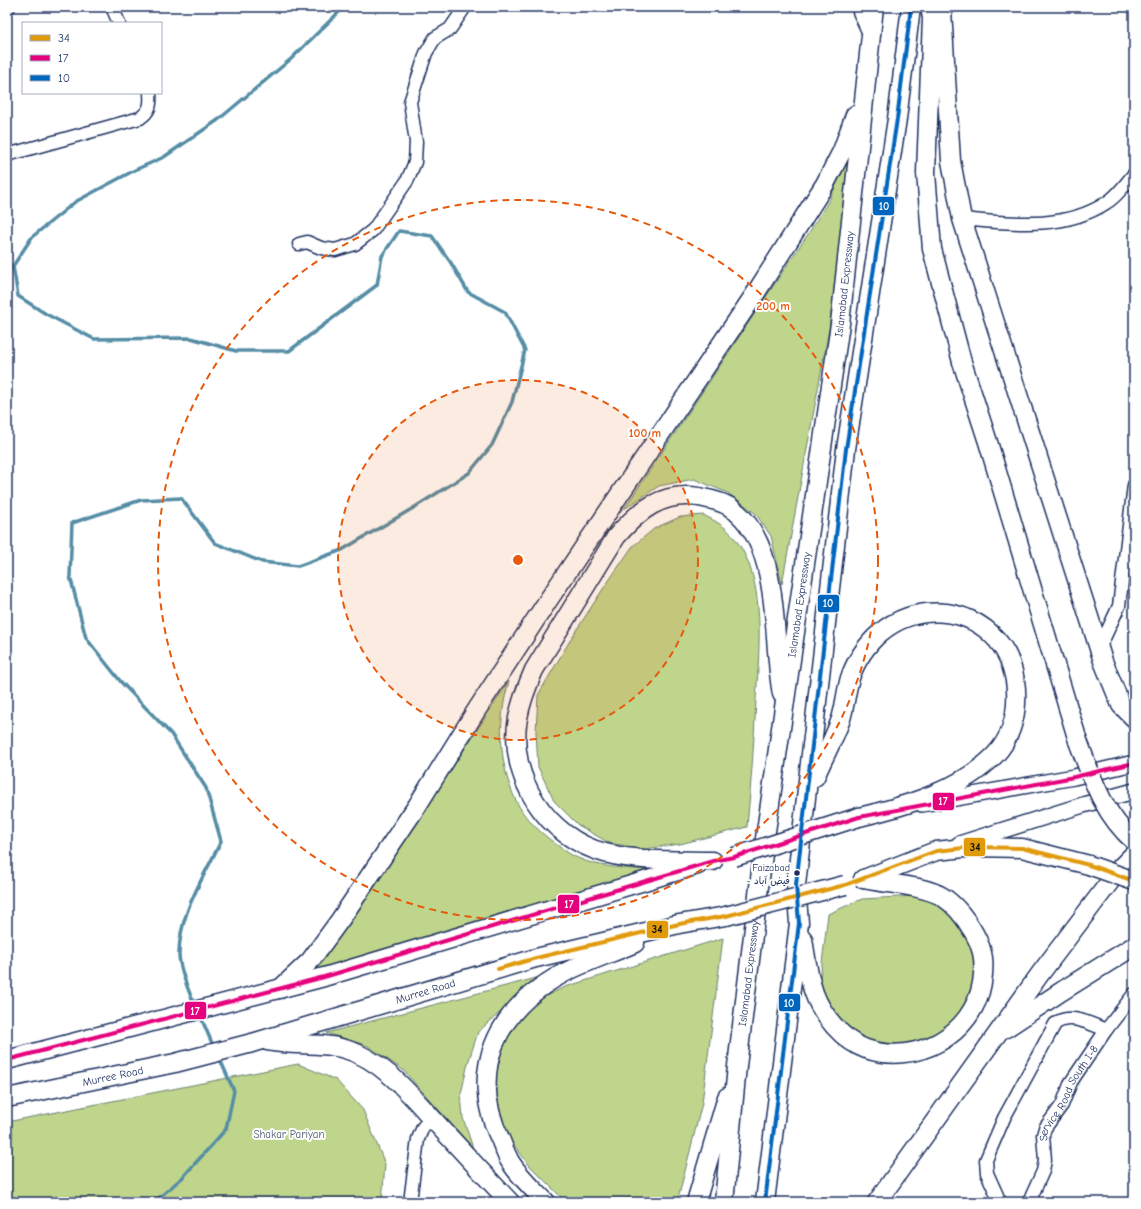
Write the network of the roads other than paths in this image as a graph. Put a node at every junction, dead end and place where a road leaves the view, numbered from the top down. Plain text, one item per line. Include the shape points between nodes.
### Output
1 (112, 7) edge
2 (465, 7) edge
3 (859, 7) edge
4 (874, 7) edge
5 (911, 7) edge
6 (930, 7) edge
7 (942, 7) edge
8 (119, 22) edge
9 (870, 36) junction
10 (150, 94) edge
11 (864, 95) junction
12 (7, 155) edge
13 (1134, 174) edge
14 (962, 219) junction
15 (299, 244) dead end
16 (1134, 485) edge
17 (1099, 648) junction
18 (785, 709) junction
19 (1134, 718) edge
20 (1134, 763) edge
21 (1134, 791) edge
22 (808, 792) junction
23 (891, 810) junction
24 (1134, 841) edge
25 (936, 851) junction
26 (1134, 854) edge
27 (713, 861) junction
28 (863, 880) junction
29 (1134, 882) edge
30 (800, 923) junction
31 (680, 924) junction
32 (1134, 946) edge
33 (280, 989) junction
34 (1134, 994) edge
35 (1106, 1030) junction
36 (996, 1034) junction
37 (256, 1041) junction
38 (7, 1060) edge
39 (738, 1066) junction
40 (7, 1098) edge
41 (431, 1118) junction
42 (410, 1202) edge
43 (510, 1202) edge
44 (546, 1202) edge
45 (696, 1202) edge
46 (724, 1202) edge
47 (764, 1202) edge
48 (878, 1202) edge
49 (1000, 1202) edge
50 (1029, 1202) edge

1 - 8 street
2 - 15 street via 450,29 434,38 426,53 410,102 416,142 415,162 407,181 373,230 354,244 335,250 307,242
3 - 9 street
4 - 9 highway, Islamabad Expressway
5 - 22 highway via 897,119 846,449
6 - 24 highway, bridge via 932,18 926,173 932,249 962,362 1078,741 1107,811
7 - 14 highway via 951,161
9 - 11 highway, Islamabad Expressway
10 - 12 street via 148,113 140,118
11 - 18 highway, Islamabad Expressway via 840,324
11 - 33 highway via 842,151 825,184 757,291 549,599 417,806 340,920 310,961
13 - 14 street via 1107,203 1072,219 1030,224
14 - 17 highway
16 - 17 street via 1119,606
17 - 19 highway via 1121,705
18 - 27 highway via 777,669 769,577 759,542 745,520 730,507 714,500 673,497 652,504 633,518 616,537 534,670 524,692 517,719 520,768 528,789 549,821 583,846 629,858
18 - 39 highway, Islamabad Expressway via 765,838
20 - 23 main road via 1074,777
21 - 25 main road
22 - 23 highway via 841,719 850,677 869,645 890,626 912,615 947,612 964,617 997,640 1007,656 1017,697 1013,722 996,754 982,765 953,785
22 - 30 highway via 796,885
23 - 27 highway, bridge via 859,817 734,857
25 - 28 highway, Murree Road
25 - 29 highway, Murree Road, bridge via 973,847 1022,848 1089,865
26 - 36 highway via 1121,867
27 - 33 highway
28 - 30 highway via 922,890 942,897 960,911 982,946 984,966 980,990 972,1011 962,1026 943,1041 917,1052 889,1054 866,1049 843,1035 825,1014 814,994
28 - 31 highway, Murree Road, bridge via 726,916
30 - 47 highway
31 - 37 highway, Murree Road via 536,958
31 - 44 highway via 562,974 515,1010 498,1033 489,1056 486,1077 487,1099 493,1125 511,1164
32 - 36 highway
33 - 38 highway
34 - 35 street, Service Road South I-8
35 - 49 street via 1069,1018 1055,1024 1004,1118 986,1160 987,1172
35 - 50 street, Service Road South I-8 via 1071,1082 1062,1105 1045,1128 1042,1140 1045,1160 1043,1171
36 - 48 highway
37 - 40 highway, Murree Road via 175,1063
37 - 41 highway via 282,1044 314,1043 345,1048 365,1057 382,1069
39 - 45 highway
39 - 46 highway, Islamabad Expressway
41 - 42 street via 423,1127 418,1139
41 - 43 highway

